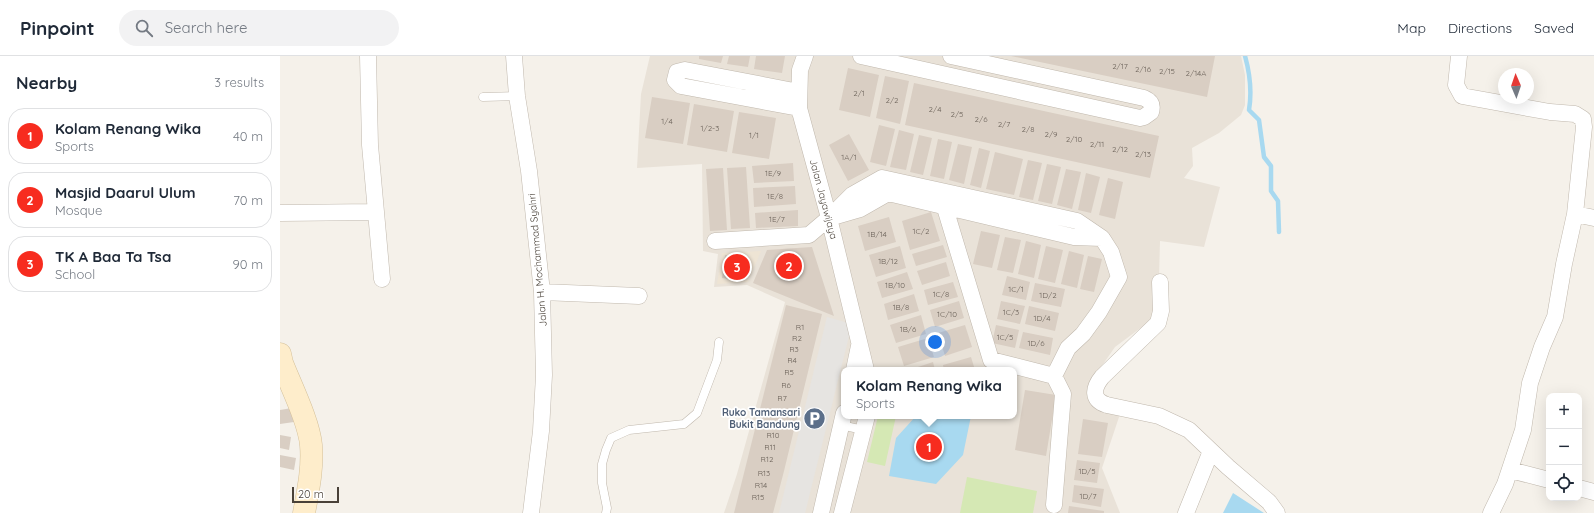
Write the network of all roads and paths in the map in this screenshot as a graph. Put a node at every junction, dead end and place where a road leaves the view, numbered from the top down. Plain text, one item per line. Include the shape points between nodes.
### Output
1 (368, 56) edge
2 (514, 56) edge
3 (805, 56) edge
4 (861, 56) edge
5 (951, 56) edge
6 (1459, 56) edge
7 (983, 63) junction
8 (979, 83) junction
9 (799, 92) junction
10 (517, 96) junction
11 (483, 97) dead end
12 (799, 108) junction
13 (940, 191) junction
14 (944, 206) junction
15 (375, 212) junction
16 (280, 213) edge
17 (1575, 214) junction
18 (829, 218) junction
19 (1594, 218) edge
20 (1102, 238) junction
21 (715, 241) dead end
22 (382, 279) dead end
23 (1160, 282) dead end
24 (542, 292) junction
25 (639, 296) dead end
26 (719, 342) dead end
27 (860, 342) junction
28 (280, 354) edge
29 (855, 367) edge
30 (865, 367) edge
31 (1054, 376) junction
32 (843, 419) edge
33 (865, 423) edge
34 (1211, 451) junction
35 (1510, 470) junction
36 (1546, 479) edge
37 (1582, 489) edge
38 (1594, 492) edge
39 (1054, 505) dead end
40 (304, 513) edge
41 (531, 513) edge
42 (606, 513) edge
43 (820, 513) edge
44 (842, 513) edge
45 (1186, 513) edge
46 (1277, 513) edge
47 (1491, 513) edge

1 - 15 street
2 - 10 street, Jalan H. Mochammad Syahri
3 - 9 street, Jalan Jayawijaya via 800,70
4 - 8 street
5 - 7 street
6 - 17 street via 1456,85 1462,96 1550,112 1576,114 1583,119
7 - 8 street
7 - 8 street via 1144,98 1152,108 1148,115 1140,118
9 - 12 street, Jalan Jayawijaya
9 - 12 street via 684,70 676,72 675,76 675,80 681,86
10 - 11 lane
10 - 24 street, Jalan H. Mochammad Syahri via 529,170
12 - 18 street, Jalan Jayawijaya
13 - 14 street
13 - 18 street via 882,178 852,195
13 - 20 street via 1077,221
14 - 18 street via 888,193 860,209
14 - 20 street via 1074,236
14 - 31 street via 991,360
15 - 16 street
15 - 22 street
17 - 19 street
17 - 35 street via 1555,317 1530,383 1523,430
18 - 21 street via 809,235
18 - 27 street, Jalan Jayawijaya
20 - 31 street via 1111,252 1119,277 1099,312 1083,334 1068,348
23 - 34 street via 1161,311 1158,322 1102,376 1096,388 1097,400 1099,403 1159,416 1189,430
24 - 25 street
24 - 41 street, Jalan H. Mochammad Syahri via 544,375 541,431
26 - 42 lane via 717,360 697,413 684,424 629,430 611,438 602,464
27 - 29 street, Jalan Jayawijaya
27 - 30 street, Jalan Jayawijaya
28 - 40 street via 309,430 310,478
31 - 39 street via 1063,394
32 - 33 lane
32 - 43 street
33 - 44 street
34 - 45 street
34 - 46 street via 1269,502
35 - 36 street
35 - 47 street
37 - 38 street

